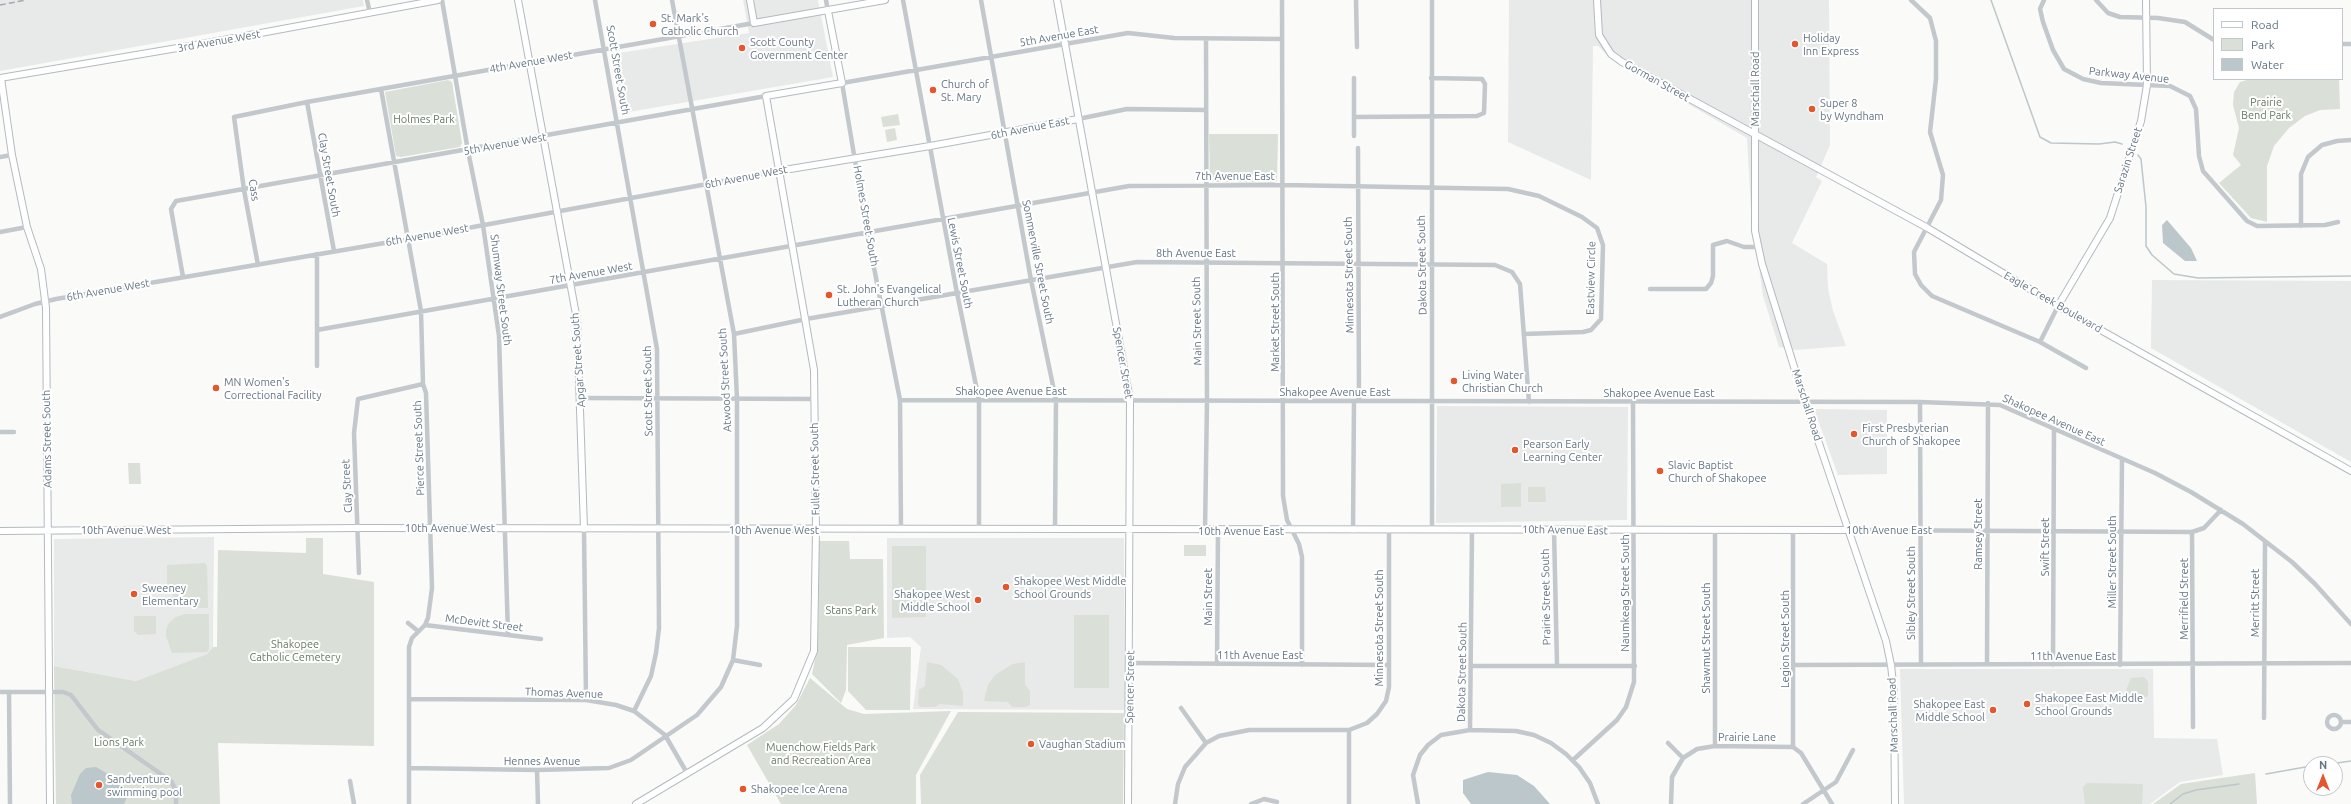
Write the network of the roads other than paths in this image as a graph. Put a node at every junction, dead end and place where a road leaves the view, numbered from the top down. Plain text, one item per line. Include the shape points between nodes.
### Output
1 (367, 0) edge
2 (438, 0) edge
3 (442, 0) edge
4 (518, 0) edge
5 (595, 0) edge
6 (672, 0) edge
7 (750, 0) edge
8 (826, 0) edge
9 (885, 0) edge
10 (904, 0) edge
11 (981, 0) edge
12 (1057, 0) edge
13 (1282, 0) edge
14 (1356, 0) edge
15 (1432, 0) edge
16 (1598, 0) edge
17 (1755, 0) edge
18 (1911, 0) edge
19 (2044, 0) edge
20 (2096, 0) edge
21 (2146, 0) edge
22 (828, 11) junction
23 (370, 13) junction
24 (2147, 18) junction
25 (754, 23) junction
26 (679, 36) junction
27 (1206, 39) junction
28 (1282, 39) junction
29 (2213, 39) edge
30 (1065, 43) junction
31 (1356, 47) dead end
32 (605, 49) junction
33 (990, 58) junction
34 (530, 62) junction
35 (917, 71) junction
36 (455, 76) junction
37 (1, 78) edge
38 (1354, 78) dead end
39 (1431, 78) junction
40 (842, 83) junction
41 (2146, 85) junction
42 (380, 89) junction
43 (766, 96) junction
44 (307, 102) junction
45 (692, 109) junction
46 (1206, 110) junction
47 (1430, 116) junction
48 (234, 117) joint
49 (1354, 117) junction
50 (1078, 119) junction
51 (618, 123) junction
52 (1005, 133) junction
53 (1754, 134) junction
54 (1354, 136) dead end
55 (543, 137) junction
56 (2351, 140) edge
57 (930, 146) junction
58 (1358, 148) dead end
59 (468, 151) junction
60 (12, 155) junction
61 (0, 157) edge
62 (856, 158) junction
63 (395, 163) junction
64 (778, 171) junction
65 (320, 176) junction
66 (706, 185) junction
67 (1207, 185) junction
68 (1284, 185) junction
69 (1357, 187) junction
70 (1430, 188) junction
71 (244, 190) junction
72 (1093, 193) junction
73 (631, 198) junction
74 (1018, 204) junction
75 (557, 210) junction
76 (943, 219) junction
77 (2338, 222) dead end
78 (483, 225) junction
79 (2301, 226) junction
80 (27, 227) junction
81 (1597, 228) joint
82 (1926, 228) junction
83 (0, 232) edge
84 (867, 232) junction
85 (408, 239) junction
86 (792, 247) junction
87 (1758, 247) junction
88 (334, 251) junction
89 (318, 254) junction
90 (719, 260) junction
91 (1206, 262) junction
92 (1284, 264) junction
93 (1358, 264) junction
94 (258, 265) junction
95 (1431, 265) junction
96 (1105, 267) junction
97 (645, 273) junction
98 (183, 277) junction
99 (1031, 280) junction
100 (571, 285) junction
101 (1650, 289) dead end
102 (957, 294) junction
103 (495, 299) junction
104 (45, 301) junction
105 (882, 306) junction
106 (2058, 306) junction
107 (421, 311) junction
108 (0, 317) edge
109 (806, 319) junction
110 (317, 330) junction
111 (734, 334) junction
112 (1524, 334) junction
113 (2040, 342) junction
114 (317, 366) dead end
115 (2086, 368) dead end
116 (424, 384) junction
117 (581, 398) junction
118 (658, 399) junction
119 (736, 399) junction
120 (814, 399) junction
121 (900, 400) junction
122 (980, 400) junction
123 (1056, 400) junction
124 (1130, 400) junction
125 (1360, 400) junction
126 (1207, 401) junction
127 (1284, 401) junction
128 (1354, 401) junction
129 (1433, 401) junction
130 (1529, 402) junction
131 (1633, 402) junction
132 (1805, 402) junction
133 (1920, 402) junction
134 (1988, 403) junction
135 (2054, 429) junction
136 (0, 432) edge
137 (14, 432) dead end
138 (2122, 460) junction
139 (2351, 471) edge
140 (2221, 510) junction
141 (358, 528) junction
142 (504, 528) junction
143 (430, 529) junction
144 (584, 529) junction
145 (48, 530) junction
146 (659, 530) junction
147 (737, 530) junction
148 (816, 530) junction
149 (901, 530) junction
150 (980, 530) junction
151 (1055, 530) junction
152 (1131, 530) junction
153 (1205, 530) junction
154 (1218, 530) junction
155 (1389, 530) junction
156 (1432, 530) junction
157 (1472, 530) junction
158 (1554, 530) junction
159 (1715, 530) junction
160 (1793, 530) junction
161 (1849, 530) junction
162 (1920, 530) junction
163 (1987, 530) junction
164 (2054, 530) junction
165 (2120, 530) junction
166 (0, 531) edge
167 (1292, 531) junction
168 (1353, 531) junction
169 (1634, 531) junction
170 (2192, 532) junction
171 (2265, 542) junction
172 (359, 573) dead end
173 (408, 623) dead end
174 (2351, 624) edge
175 (424, 625) junction
176 (418, 630) junction
177 (508, 634) junction
178 (541, 639) dead end
179 (733, 660) junction
180 (1130, 663) junction
181 (2351, 663) edge
182 (1217, 664) junction
183 (1302, 664) junction
184 (1557, 664) junction
185 (1987, 664) junction
186 (2264, 664) junction
187 (760, 665) dead end
188 (1389, 665) junction
189 (1794, 665) junction
190 (1891, 665) junction
191 (1921, 665) junction
192 (2053, 665) junction
193 (2120, 665) junction
194 (2193, 665) junction
195 (1472, 666) junction
196 (1635, 666) junction
197 (0, 692) edge
198 (9, 692) junction
199 (50, 692) junction
200 (409, 699) junction
201 (586, 700) junction
202 (1181, 708) dead end
203 (634, 711) junction
204 (2264, 718) dead end
205 (2343, 722) dead end
206 (2351, 722) edge
207 (2193, 727) dead end
208 (1349, 730) junction
209 (1470, 730) junction
210 (665, 735) junction
211 (1206, 743) junction
212 (1668, 743) dead end
213 (1715, 746) junction
214 (1793, 747) junction
215 (1853, 750) dead end
216 (1683, 758) junction
217 (1573, 760) junction
218 (409, 768) junction
219 (537, 770) junction
220 (687, 773) junction
221 (350, 782) dead end
222 (1824, 791) junction
223 (1277, 802) dead end
224 (176, 803) dead end
225 (10, 804) edge
226 (50, 804) edge
227 (354, 804) edge
228 (409, 804) edge
229 (538, 804) edge
230 (636, 804) edge
231 (1128, 804) edge
232 (1175, 804) edge
233 (1251, 804) edge
234 (1349, 804) edge
235 (1418, 804) edge
236 (1598, 804) edge
237 (1670, 804) edge
238 (1803, 804) edge
239 (1832, 804) edge
240 (1895, 804) edge

1 - 23 street
2 - 23 street, 3rd Avenue West
3 - 36 street, Shumway Street South
4 - 34 street, Apgar Street South
5 - 32 street, Scott Street South
6 - 26 street, Atwood Street South
7 - 25 street
8 - 22 street, Holmes Street South
9 - 22 street, 4th Avenue West
10 - 35 street, Lewis Street South
11 - 33 street, Sommerville Street South
12 - 30 street, Spencer Street
13 - 28 street, Market Street South
14 - 31 street
15 - 39 street, Dakota Street South
16 - 53 street, Gorman Street via 1599,35 1611,54
17 - 53 street, Marschall Road
18 - 82 street via 1930,18 1936,41 1936,79 1930,132 1943,175 1941,200
19 - 41 street, Parkway Avenue via 2040,9 2054,50 2064,69 2095,82
20 - 24 street via 2108,13 2120,17
21 - 24 street, Sarazin Street
22 - 25 street, 4th Avenue West
22 - 40 street, Holmes Street South
23 - 37 street, 3rd Avenue West
24 - 29 street via 2185,22
24 - 41 street, Sarazin Street
25 - 26 street, 4th Avenue West
26 - 32 street, 4th Avenue West
26 - 45 street, Atwood Street South
27 - 28 street, 5th Avenue East
27 - 30 street, 5th Avenue East via 1164,38 1134,33
27 - 46 street, Main Street South
28 - 68 street, Market Street South
30 - 33 street, 5th Avenue East
30 - 50 street, Spencer Street
32 - 34 street, 4th Avenue West
32 - 51 street, Scott Street South
33 - 35 street, 5th Avenue East
33 - 52 street, Sommerville Street South
34 - 36 street, 4th Avenue West
34 - 55 street, Apgar Street South
35 - 40 street, 5th Avenue East
35 - 57 street, Lewis Street South
36 - 42 street, 4th Avenue West
36 - 59 street, Shumway Street South
37 - 60 street, Adams Street South
38 - 49 street
39 - 47 street, Dakota Street South
39 - 47 street via 1482,79 1485,84 1485,110 1482,115 1477,116
40 - 43 street, 5th Avenue West
40 - 62 street, Holmes Street South
41 - 79 street, Parkway Avenue via 2170,86 2190,96 2196,109 2198,156 2203,171 2247,221 2256,226
41 - 106 street, Sarazin Street via 2141,121 2110,218
42 - 44 street, 4th Avenue West
42 - 63 street, Pierce Street South
43 - 45 street, 5th Avenue West
43 - 64 street, Fuller Street South
44 - 48 street, 4th Avenue West
44 - 65 street, Clay Street South
45 - 51 street, 5th Avenue West
45 - 66 street, Atwood Street South
46 - 50 street, 6th Avenue East via 1127,109
46 - 67 street, Main Street South
47 - 49 street
47 - 70 street, Dakota Street South
48 - 71 street, Cass
49 - 54 street
50 - 52 street, 6th Avenue East
50 - 72 street, Spencer Street
51 - 55 street, 5th Avenue West
51 - 73 street, Scott Street South
52 - 57 street, 6th Avenue East
52 - 74 street, Sommerville Street South
53 - 82 street, Eagle Creek Boulevard
53 - 87 street, Marschall Road via 1754,216
55 - 59 street, 5th Avenue West
55 - 75 street, Apgar Street South
56 - 79 street via 2322,145 2308,157 2301,174
57 - 62 street, 6th Avenue East
57 - 76 street, Lewis Street South
58 - 69 street, Minnesota Street South
59 - 63 street, 5th Avenue West
59 - 78 street, Shumway Street South
60 - 61 street
60 - 80 street, Adams Street South
62 - 64 street, 6th Avenue West
62 - 84 street, Holmes Street South
63 - 65 street, 5th Avenue West
63 - 85 street, Pierce Street South
64 - 66 street, 6th Avenue West
64 - 86 street, Fuller Street South
65 - 71 street, 5th Avenue West
65 - 88 street, Clay Street South
66 - 73 street, 6th Avenue West
66 - 90 street, Atwood Street South
67 - 68 street, 7th Avenue East
67 - 72 street, 7th Avenue East via 1129,186
67 - 91 street, Main Street South
68 - 69 street, 7th Avenue East
68 - 92 street, Market Street South
69 - 70 street, 7th Avenue East
69 - 93 street, Minnesota Street South
70 - 81 street, 7th Avenue East via 1519,190 1582,216
70 - 95 street, Dakota Street South
71 - 94 street, Cass
71 - 98 street, 5th Avenue West via 176,201 171,208
72 - 74 street, 7th Avenue East
72 - 96 street, Spencer Street
73 - 75 street, 6th Avenue West
73 - 97 street, Scott Street South
74 - 76 street, 7th Avenue East
74 - 99 street, Sommerville Street South
75 - 78 street, 6th Avenue West
75 - 100 street, Apgar Street South
76 - 84 street, 7th Avenue East
76 - 102 street, Lewis Street South
77 - 79 street, Parkway Avenue
78 - 85 street, 6th Avenue West
78 - 103 street, Shumway Street South
80 - 83 street
80 - 104 street, Adams Street South via 41,269
81 - 112 street, Eastview Circle via 1603,245 1602,311 1597,325 1583,332
82 - 106 street, Eagle Creek Boulevard
82 - 113 street via 1914,252 1915,274 1921,285 1932,296
84 - 86 street, 7th Avenue West
84 - 105 street, Holmes Street South
85 - 88 street, 6th Avenue West
85 - 107 street, Pierce Street South
86 - 90 street, 7th Avenue West
86 - 109 street, Fuller Street South
87 - 101 street via 1744,247 1725,241 1713,245 1713,276 1706,289
87 - 132 street, Marschall Road
88 - 89 street, 6th Avenue West
89 - 94 street, 6th Avenue West
89 - 110 street
90 - 97 street, 7th Avenue West
90 - 111 street, Atwood Street South
91 - 92 street, 8th Avenue East
91 - 96 street, 8th Avenue East via 1136,262
91 - 126 street, Main Street South
92 - 93 street, 8th Avenue East
92 - 127 street, Market Street South
93 - 95 street, 8th Avenue East
93 - 125 street, Minnesota Street South
94 - 98 street, 6th Avenue West
95 - 112 street, 8th Avenue East via 1495,265 1512,272 1520,284
95 - 129 street, Dakota Street South
96 - 99 street, 8th Avenue East
96 - 124 street, Spencer Street
97 - 100 street, 7th Avenue West
97 - 118 street, Scott Street South via 657,349
98 - 104 street, 6th Avenue West
99 - 102 street, 8th Avenue East
99 - 123 street, Sommerville Street South
100 - 103 street, 7th Avenue West
100 - 117 street, Apgar Street South via 579,340
102 - 105 street, 8th Avenue East
102 - 122 street, Lewis Street South
103 - 107 street, 7th Avenue West
103 - 142 street, Shumway Street South via 499,336
104 - 108 street, 6th Avenue West
104 - 145 street, Adams Street South
105 - 109 street, 8th Avenue East
105 - 121 street, Holmes Street South
106 - 113 street
106 - 139 street, Eagle Creek Boulevard
107 - 110 street, 7th Avenue West
107 - 116 street, Pierce Street South
109 - 111 street, 8th Avenue East
109 - 120 street, Fuller Street South via 814,370
110 - 114 street
111 - 119 street, Atwood Street South
112 - 130 street
113 - 115 street
116 - 141 street, Clay Street via 358,399 354,433
116 - 143 street, Pierce Street South
117 - 118 street
117 - 144 street, Apgar Street South
118 - 119 street
118 - 146 street, Scott Street South
119 - 120 street
119 - 147 street, Atwood Street South
120 - 148 street, Fuller Street South
121 - 122 street, Shakopee Avenue East
121 - 149 street, Holmes Street South
122 - 123 street, Shakopee Avenue East
122 - 150 street, Lewis Street South
123 - 124 street, Shakopee Avenue East
123 - 151 street, Sommerville Street South
124 - 126 street, Shakopee Avenue East
124 - 152 street, Spencer Street
125 - 128 street, Shakopee Avenue East
125 - 129 street, Shakopee Avenue East
126 - 127 street, Shakopee Avenue East
126 - 153 street, Main Street South
127 - 128 street, Shakopee Avenue East
127 - 167 street, Market Street South via 1283,496 1285,513
128 - 168 street
129 - 130 street, Shakopee Avenue East
129 - 156 street, Dakota Street South
130 - 131 street, Shakopee Avenue East
131 - 132 street, Shakopee Avenue East
131 - 169 street, Naumkeag Street South
132 - 133 street, Shakopee Avenue East
132 - 161 street, Marschall Road
133 - 134 street, Shakopee Avenue East
133 - 162 street, Sibley Street South
134 - 135 street, Shakopee Avenue East via 2000,405
134 - 163 street, Ramsey Street
135 - 138 street, Shakopee Avenue East
135 - 164 street, Swift Street
136 - 137 street
138 - 140 street, Shakopee Avenue East via 2155,473
138 - 165 street, Miller Street South
140 - 170 street via 2204,528
140 - 171 street, Shakopee Avenue East
141 - 143 street, 10th Avenue West
141 - 145 street, 10th Avenue West
141 - 172 street, Clay Street
142 - 143 street, 10th Avenue West
142 - 144 street, 10th Avenue West
142 - 177 street, Shumway Street South
143 - 175 street, Pierce Street South via 432,588 428,618
144 - 146 street, 10th Avenue West
144 - 201 street, Apgar Street South
145 - 166 street, 10th Avenue West
145 - 199 street, Adams Street South
146 - 147 street, 10th Avenue West
146 - 203 street, Scott Street South via 659,628 656,653 650,676
147 - 148 street, 10th Avenue West
147 - 179 street, Atwood Street South via 737,626
148 - 149 street, 10th Avenue West
148 - 220 street, Fuller Street South via 814,651 794,699 763,728
149 - 150 street, 10th Avenue East
150 - 151 street, 10th Avenue East
151 - 152 street, 10th Avenue East
152 - 153 street, 10th Avenue East
152 - 180 street, Spencer Street
153 - 154 street, 10th Avenue East
154 - 167 street, 10th Avenue East
154 - 182 street, Main Street
155 - 156 street, 10th Avenue East
155 - 168 street, 10th Avenue East
155 - 188 street, Minnesota Street South
156 - 157 street, 10th Avenue East
157 - 158 street, 10th Avenue East
157 - 195 street, Dakota Street South
158 - 169 street, 10th Avenue East
158 - 184 street, Prairie Street South
159 - 160 street, 10th Avenue East
159 - 169 street, 10th Avenue East
159 - 213 street, Shawmut Street South
160 - 161 street, 10th Avenue East
160 - 189 street, Legion Street South
161 - 162 street, 10th Avenue East
161 - 190 street, Marschall Road
162 - 163 street, 10th Avenue East
162 - 191 street, Sibley Street South
163 - 164 street, 10th Avenue East
163 - 185 street, Ramsey Street
164 - 165 street, 10th Avenue East
164 - 192 street, Swift Street
165 - 170 street, 10th Avenue East
165 - 193 street, Miller Street South
167 - 168 street, 10th Avenue East
167 - 183 street, Market Street South via 1300,544 1302,557
169 - 196 street, Naumkeag Street South
170 - 194 street, Merrifield Street
171 - 174 street, Shakopee Avenue East via 2311,580
171 - 186 street, Merritt Street
173 - 176 street
175 - 176 street
175 - 177 street, McDevitt Street
176 - 200 street via 409,647
177 - 178 street, McDevitt Street
179 - 187 street
179 - 210 street, Atwood Street South via 721,686 697,715
180 - 182 street, 11th Avenue East
180 - 231 street, Spencer Street
181 - 186 street, 11th Avenue East
182 - 183 street, 11th Avenue East
183 - 188 street, 11th Avenue East
184 - 195 street
184 - 196 street
185 - 191 street, 11th Avenue East
185 - 192 street, 11th Avenue East
186 - 194 street, 11th Avenue East
186 - 204 street, Merritt Street
188 - 208 street, Minnesota Street South via 1389,687 1382,707 1367,723
189 - 190 street, 11th Avenue East
189 - 214 street, Legion Street South
190 - 191 street, 11th Avenue East
190 - 240 street, Marschall Road
192 - 193 street, 11th Avenue East
193 - 194 street, 11th Avenue East
194 - 207 street, Merrifield Street
195 - 209 street, Dakota Street South
196 - 217 street, Naumkeag Street South via 1632,695 1626,707 1617,720
197 - 198 street
198 - 199 street
198 - 225 street
199 - 224 street via 71,695 98,730 171,781 176,791
199 - 226 street, Adams Street South
200 - 201 street, Thomas Avenue
200 - 218 street
201 - 203 street, Thomas Avenue
202 - 211 street
203 - 210 street, Thomas Avenue
205 - 206 street
208 - 211 street, Minnesota Street South via 1237,731
208 - 234 street
209 - 217 street via 1507,730 1534,735 1551,743
209 - 235 street, Dakota Street South via 1441,735 1420,755 1413,774
210 - 219 street, Hennes Avenue via 631,760 609,768
210 - 220 street, Thomas Avenue
211 - 232 street, Minnesota Street South via 1185,767 1178,784
212 - 216 street
213 - 214 street, Prairie Lane
213 - 216 street, Prairie Lane via 1698,749
214 - 222 street via 1801,753
215 - 222 street via 1836,782
216 - 237 street via 1672,777
217 - 236 street via 1590,783
218 - 219 street, Hennes Avenue
218 - 228 street
219 - 229 street
220 - 230 street, Fuller Street South
221 - 227 street
222 - 238 street
222 - 239 street
223 - 233 street via 1264,800

